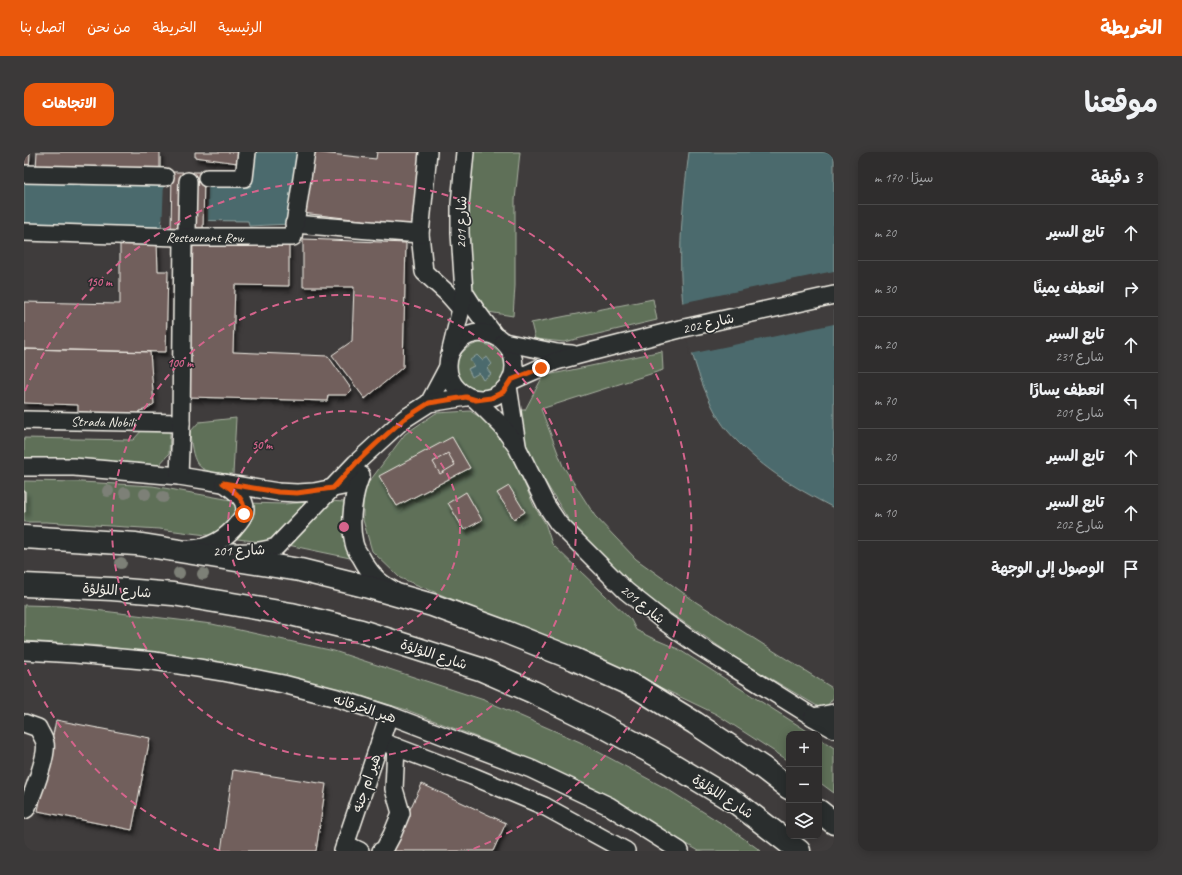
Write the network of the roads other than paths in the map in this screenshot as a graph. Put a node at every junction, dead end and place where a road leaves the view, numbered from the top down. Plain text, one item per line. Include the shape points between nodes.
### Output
1 (247, 152) edge
2 (306, 152) edge
3 (428, 152) edge
4 (465, 152) edge
5 (24, 174) edge
6 (165, 177) dead end
7 (208, 178) dead end
8 (188, 182) dead end
9 (294, 224) junction
10 (24, 232) edge
11 (420, 234) junction
12 (184, 238) junction
13 (464, 292) junction
14 (834, 295) edge
15 (461, 309) junction
16 (499, 339) junction
17 (450, 352) junction
18 (582, 354) junction
19 (447, 369) junction
20 (510, 383) junction
21 (471, 398) junction
22 (429, 403) junction
23 (24, 420) edge
24 (181, 423) junction
25 (376, 444) junction
26 (517, 447) junction
27 (24, 467) edge
28 (179, 476) junction
29 (223, 483) junction
30 (358, 483) junction
31 (333, 488) junction
32 (24, 537) edge
33 (178, 550) junction
34 (24, 585) edge
35 (432, 605) junction
36 (24, 651) edge
37 (834, 713) edge
38 (389, 714) junction
39 (813, 717) junction
40 (24, 723) edge
41 (834, 729) edge
42 (388, 744) junction
43 (786, 786) edge
44 (24, 810) edge
45 (822, 813) edge
46 (834, 823) edge
47 (349, 849) edge
48 (381, 851) edge
49 (626, 851) edge
50 (680, 851) edge
51 (799, 851) edge

1 - 7 street via 244,178
2 - 9 street
3 - 11 street
4 - 13 street, شارع 201 via 460,204
5 - 6 street
8 - 12 street
9 - 11 street
9 - 12 street, Restaurant Row via 293,237
10 - 12 street, Restaurant Row
11 - 15 street via 424,272
12 - 24 street
13 - 15 street, شارع 201
13 - 16 street, شارع 201
14 - 18 street, شارع 202 via 680,329
15 - 17 street, شارع 201
16 - 17 street via 485,333 474,333 464,337
16 - 18 street, شارع 202 via 557,353
16 - 20 street via 510,350 514,360
17 - 19 street
18 - 20 street, شارع 202 via 556,361
19 - 21 street via 453,386
19 - 22 street, شارع 201
20 - 21 street via 497,396 484,400
20 - 26 street, شارع 201
21 - 22 street, شارع 201
21 - 26 street, شارع 201 via 502,426
22 - 25 street, شارع 201 via 404,419
23 - 24 street, Strada Nobili
24 - 28 street
25 - 30 street, شارع 201
25 - 31 street, شارع 201
26 - 39 street, شارع 201 via 546,506 558,523 626,591 699,646
27 - 28 street
28 - 29 street
29 - 31 street via 297,493
29 - 33 street via 238,493 245,508 239,522 224,538 213,544 202,548
30 - 31 street
30 - 35 street, شارع 201 via 354,495 354,543 369,571 395,591
31 - 33 street, شارع 201 via 276,547 243,553
32 - 33 main road via 136,544
33 - 35 main road via 300,570
34 - 51 main road, شارع اللؤلؤة via 172,594 291,614 361,631 480,669 601,724 660,757 738,804
35 - 43 main road via 574,659 638,688 695,723
36 - 38 street, هير الخرقانه via 154,661 223,672 282,684
37 - 39 street
38 - 42 street, هير ام جنه
38 - 50 street, هير الخرقانه via 531,769 608,806
39 - 41 street, شارع 201
40 - 44 street via 38,728 46,744 36,784
42 - 47 street, هير ام جنه
42 - 48 street via 394,789 401,813 392,835
42 - 49 street via 544,806
45 - 46 main road

